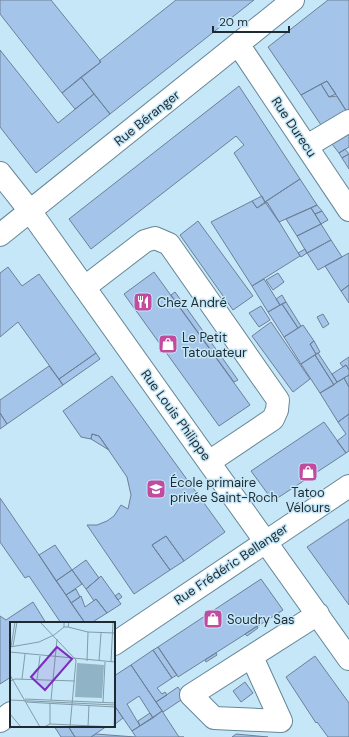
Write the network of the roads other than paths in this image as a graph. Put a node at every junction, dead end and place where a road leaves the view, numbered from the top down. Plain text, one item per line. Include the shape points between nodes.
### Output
1 (293, 0) edge
2 (238, 44) junction
3 (349, 121) edge
4 (307, 146) junction
5 (0, 173) edge
6 (349, 210) edge
7 (30, 211) junction
8 (0, 235) edge
9 (84, 287) junction
10 (209, 462) junction
11 (349, 486) edge
12 (266, 541) junction
13 (318, 614) junction
14 (115, 643) edge
15 (252, 657) dead end
16 (349, 659) edge
17 (10, 714) edge
18 (0, 721) edge

1 - 2 street, Rue Béranger
2 - 4 street, Rue Durecu
2 - 7 street, Rue Béranger
3 - 4 street
4 - 6 street, Rue Durecu
5 - 7 street, Rue Louis Philippe
7 - 8 street, Rue Béranger
7 - 9 street, Rue Louis Philippe
9 - 10 street, Rue Louis Philippe
9 - 10 street via 145,241 155,238 169,244 278,400 273,419
10 - 12 street, Rue Louis Philippe
11 - 12 street, Rue Frédéric Bellanger
12 - 13 street, Rue Louis Philippe
12 - 14 street, Rue Frédéric Bellanger
13 - 15 street
13 - 16 street, Rue Louis Philippe
17 - 18 street

